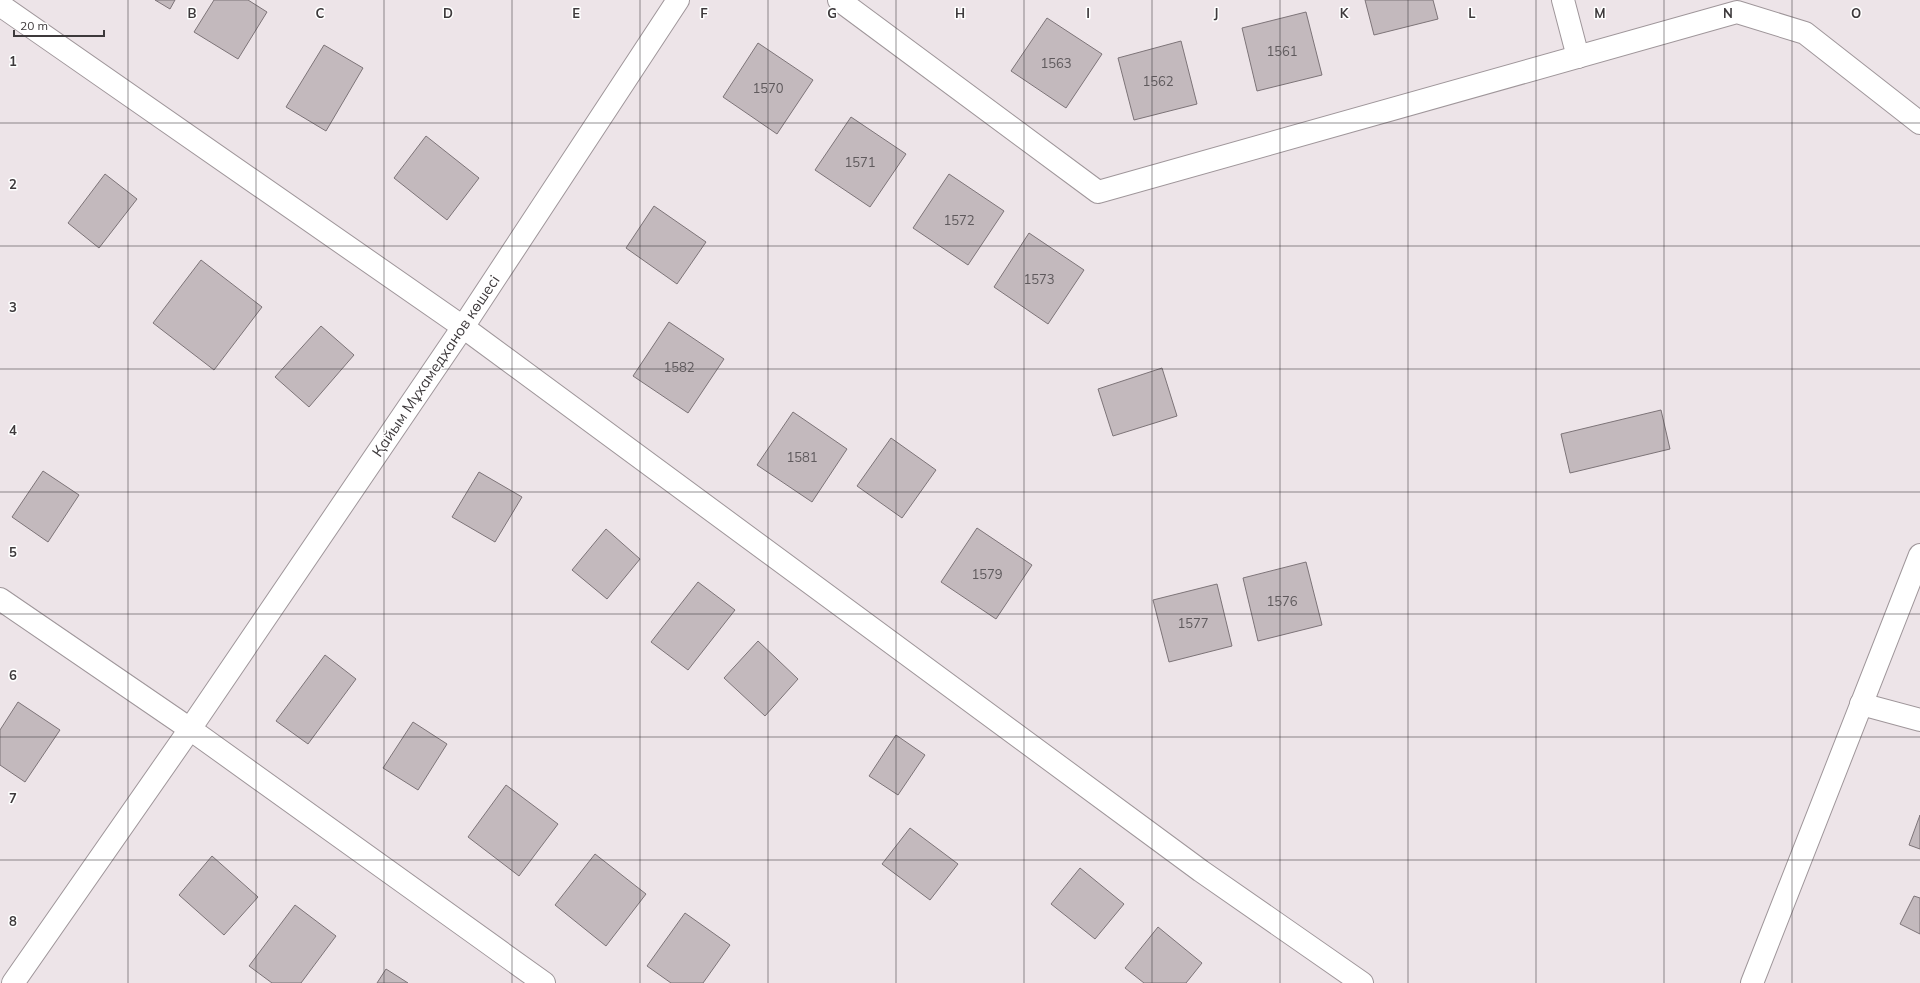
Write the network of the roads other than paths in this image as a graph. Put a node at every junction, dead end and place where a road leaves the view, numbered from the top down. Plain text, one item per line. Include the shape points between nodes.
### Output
1 (678, 0) edge
2 (839, 0) edge
3 (1563, 0) edge
4 (0, 5) edge
5 (1578, 57) junction
6 (1920, 123) edge
7 (463, 327) junction
8 (1920, 555) edge
9 (0, 599) edge
10 (1861, 704) junction
11 (1920, 720) edge
12 (190, 729) junction
13 (13, 983) edge
14 (544, 983) edge
15 (1362, 983) edge
16 (1752, 983) edge

1 - 7 street, Қайым Мұхамедханов көшесі
2 - 5 street via 1098,192
3 - 5 street
4 - 7 street
5 - 6 street via 1737,12 1805,33
7 - 12 street, Қайым Мұхамедханов көшесі
7 - 15 street via 1201,871
8 - 10 street
9 - 12 street
10 - 11 street
10 - 16 street
12 - 13 street, Қайым Мұхамедханов көшесі
12 - 14 street

